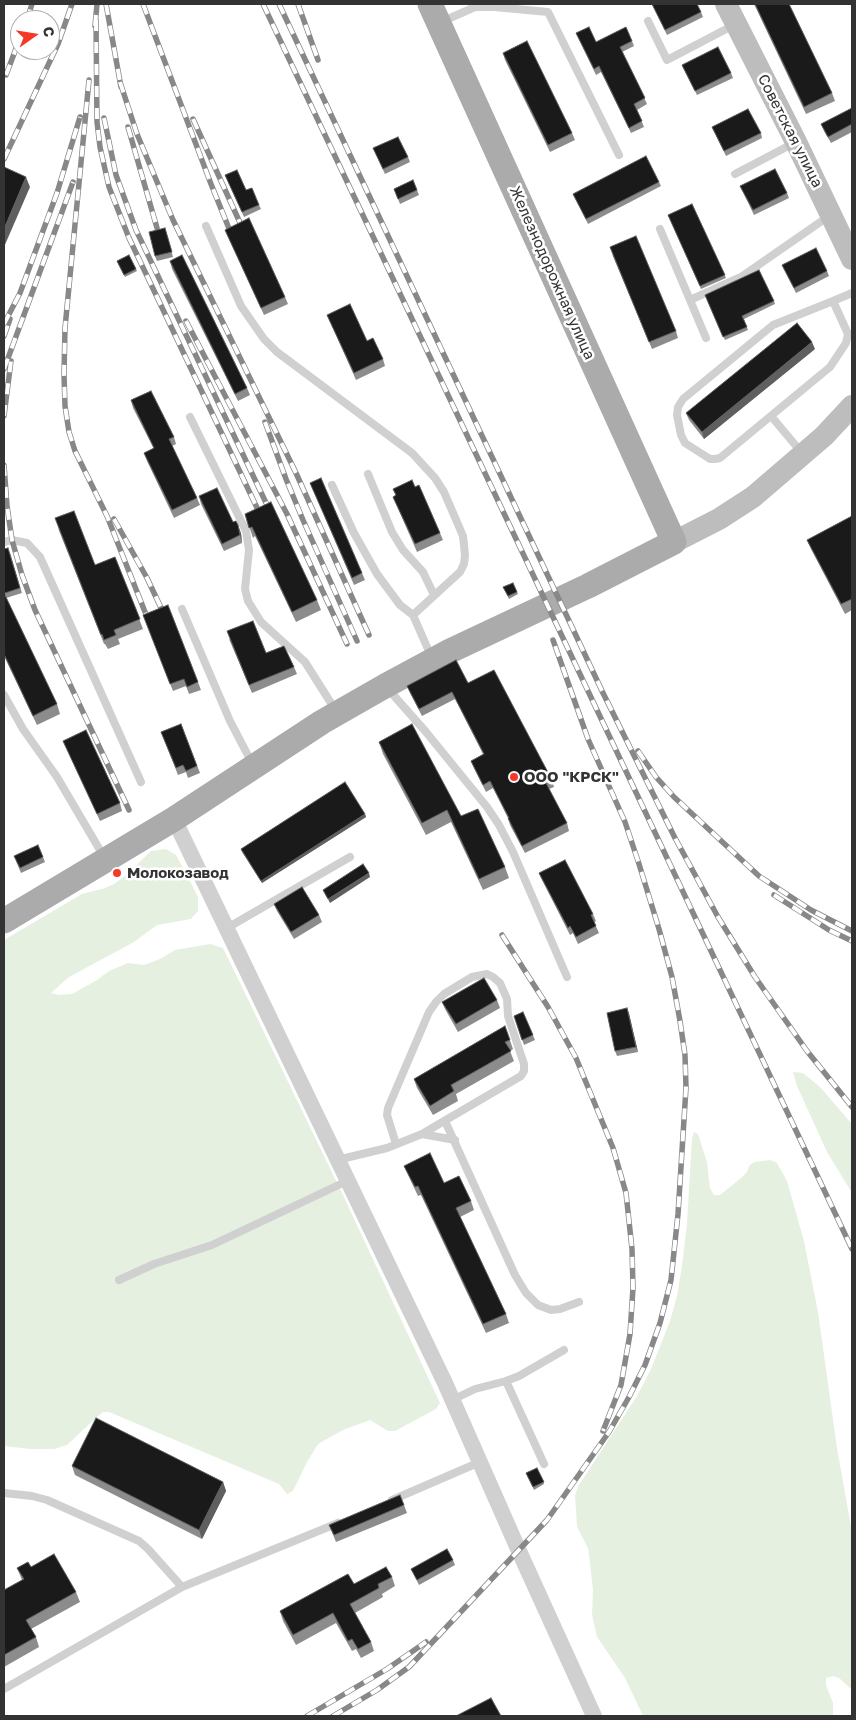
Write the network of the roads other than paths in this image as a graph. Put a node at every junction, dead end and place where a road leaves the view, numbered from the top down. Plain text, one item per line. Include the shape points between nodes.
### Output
1 (553, 4) edge
2 (726, 4) edge
3 (493, 5) edge
4 (548, 12) junction
5 (434, 13) edge
6 (648, 21) dead end
7 (736, 24) junction
8 (796, 142) junction
9 (619, 155) dead end
10 (735, 174) dead end
11 (831, 214) junction
12 (206, 226) dead end
13 (660, 229) dead end
14 (852, 259) edge
15 (852, 292) edge
16 (690, 300) junction
17 (832, 300) junction
18 (706, 338) dead end
19 (852, 406) edge
20 (771, 416) junction
21 (190, 417) dead end
22 (803, 454) junction
23 (368, 474) dead end
24 (332, 485) dead end
25 (4, 542) edge
26 (674, 542) junction
27 (434, 595) junction
28 (182, 609) dead end
29 (413, 615) junction
30 (433, 660) junction
31 (384, 686) junction
32 (4, 695) edge
33 (337, 713) junction
34 (253, 767) junction
35 (141, 782) dead end
36 (174, 819) junction
37 (350, 858) dead end
38 (106, 861) junction
39 (4, 921) edge
40 (227, 928) junction
41 (567, 977) dead end
42 (446, 1120) junction
43 (422, 1134) junction
44 (455, 1140) junction
45 (396, 1144) junction
46 (337, 1160) junction
47 (347, 1181) junction
48 (119, 1280) dead end
49 (579, 1302) dead end
50 (564, 1350) dead end
51 (506, 1381) junction
52 (452, 1400) junction
53 (480, 1462) junction
54 (544, 1464) dead end
55 (4, 1493) edge
56 (383, 1504) edge
57 (347, 1519) edge
58 (182, 1587) junction
59 (4, 1689) edge
60 (594, 1716) edge

1 - 4 lane
2 - 7 street, Советская улица
3 - 4 lane
3 - 5 lane
4 - 9 lane
5 - 26 main road, Железнодорожная улица
6 - 7 lane via 667,60
7 - 8 street, Советская улица
8 - 10 lane
8 - 11 street, Советская улица
11 - 14 street, Советская улица
11 - 16 lane via 741,277
12 - 27 lane via 241,306 264,340 412,453 435,478 458,522 466,555 460,572
13 - 16 lane
15 - 17 lane
16 - 18 lane
17 - 20 lane via 848,334 846,343 830,367
17 - 20 lane via 773,325 683,399 677,415 685,442 710,459 720,458
19 - 22 street
20 - 22 lane
21 - 33 lane via 246,531 248,600 261,622 305,662
22 - 26 street via 736,509
23 - 27 lane via 392,532 423,572
24 - 29 lane via 377,574 400,605
25 - 35 lane via 27,543 40,557
26 - 30 main road
27 - 29 lane
28 - 34 lane
29 - 30 lane
30 - 31 main road
31 - 33 main road
31 - 41 lane via 426,732 499,825
32 - 38 lane via 23,729 58,777
33 - 34 main road
34 - 36 main road
36 - 38 main road
36 - 40 street
37 - 40 lane
38 - 39 main road
40 - 46 street
42 - 43 lane
42 - 44 lane
42 - 45 lane via 521,1076 524,1071 504,991 500,983 488,974 472,978 444,994 429,1012 388,1108
43 - 44 lane
43 - 45 lane
44 - 49 lane via 526,1293 538,1305 551,1310
45 - 46 lane
46 - 47 street
47 - 48 lane via 212,1245 154,1264
47 - 52 street
50 - 51 lane
51 - 52 lane via 474,1389
51 - 54 lane
52 - 53 street
53 - 56 lane
53 - 60 street
55 - 58 lane via 47,1500 139,1541
57 - 58 lane
58 - 59 lane

